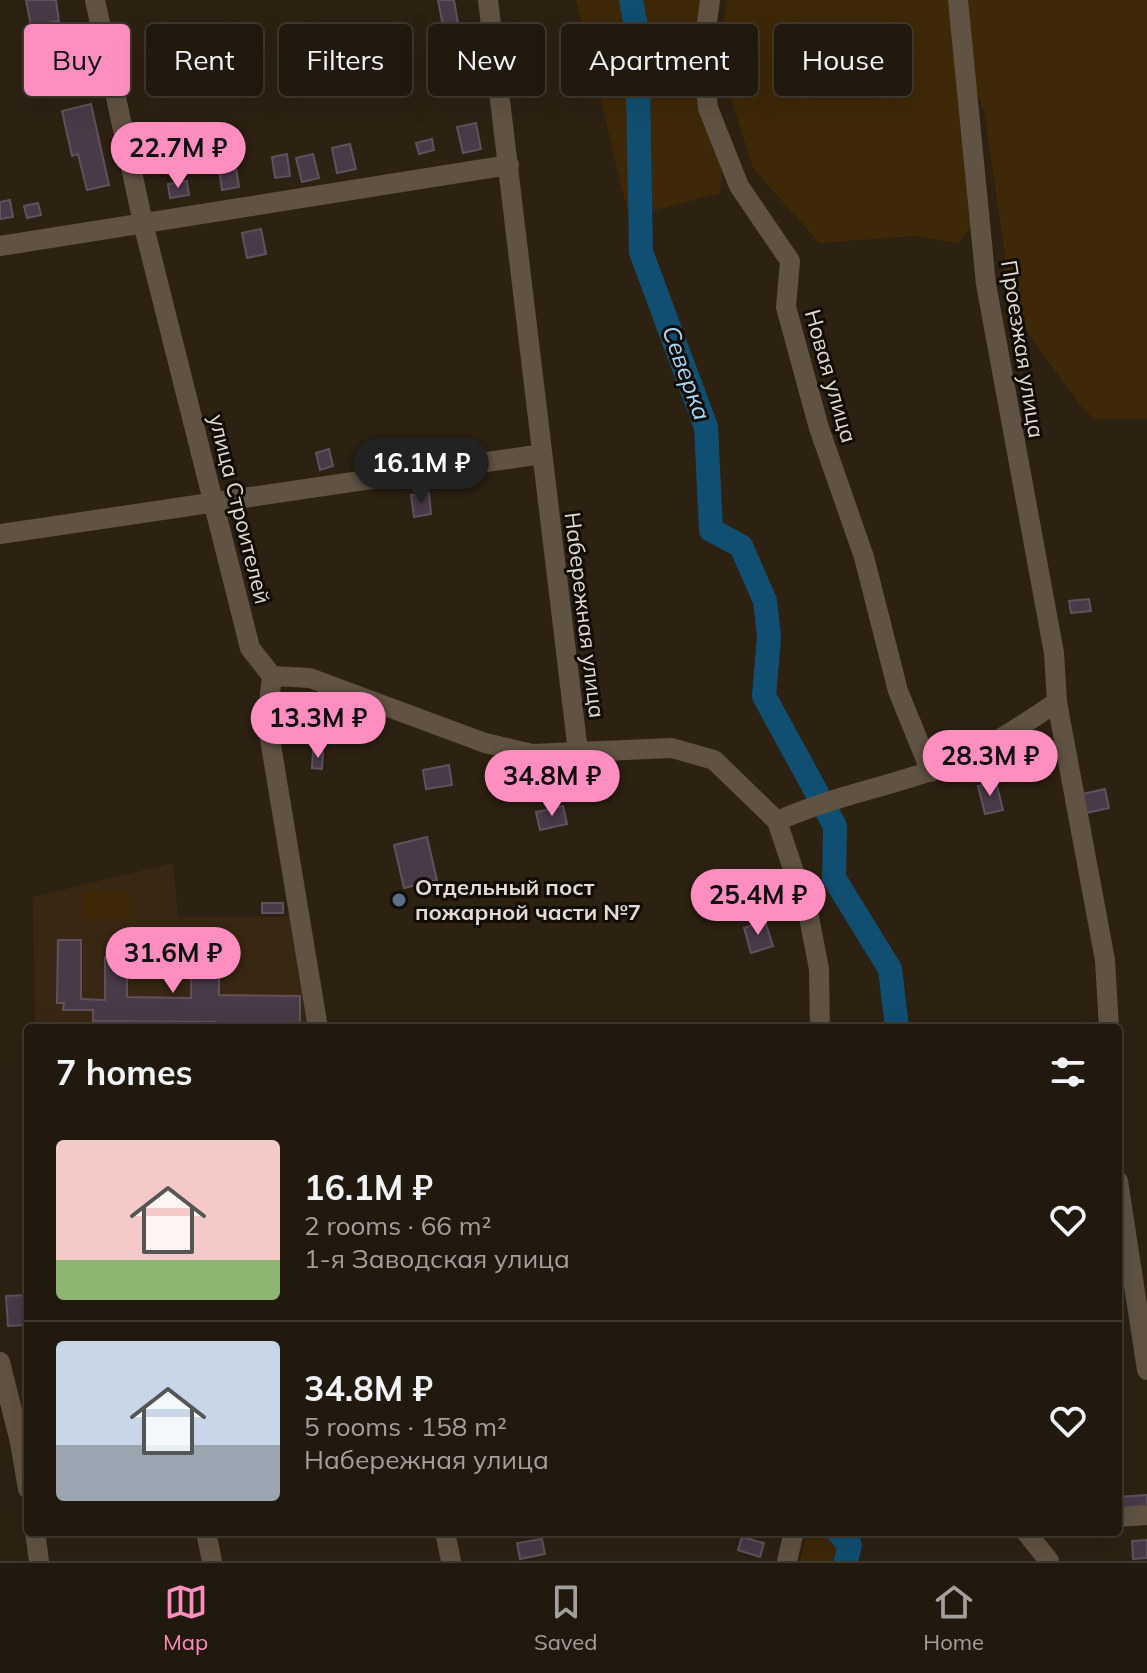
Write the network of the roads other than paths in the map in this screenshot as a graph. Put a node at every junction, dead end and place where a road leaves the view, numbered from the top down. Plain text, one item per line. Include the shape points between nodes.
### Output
1 (95, 0) edge
2 (488, 0) edge
3 (710, 0) edge
4 (958, 0) edge
5 (509, 165) junction
6 (143, 223) junction
7 (0, 246) edge
8 (542, 454) junction
9 (213, 502) junction
10 (0, 534) edge
11 (272, 676) junction
12 (1057, 702) junction
13 (578, 752) junction
14 (931, 772) junction
15 (777, 821) junction
16 (317, 1024) edge
17 (820, 1024) edge
18 (1109, 1024) edge
19 (1122, 1207) edge
20 (0, 1362) edge
21 (1147, 1370) edge
22 (24, 1471) edge
23 (1147, 1515) edge
24 (1122, 1517) edge
25 (36, 1536) edge
26 (207, 1536) edge
27 (446, 1536) edge
28 (793, 1536) edge
29 (1029, 1536) edge
30 (39, 1561) edge
31 (212, 1561) edge
32 (451, 1561) edge
33 (787, 1561) edge
34 (1049, 1561) edge

1 - 6 street, улица Строителей
2 - 5 street, Набережная улица
3 - 14 street, Новая улица via 703,53 708,108 739,186 790,261 786,307 819,428 864,557 898,691
4 - 12 street, Проезжая улица via 986,284 1054,653
5 - 6 street
5 - 8 street, Набережная улица
6 - 7 street
6 - 9 street, улица Строителей
8 - 9 street
8 - 13 street, Набережная улица
9 - 10 street
9 - 11 street, улица Строителей via 250,648
11 - 13 street via 310,678 485,743 532,754
11 - 16 street via 267,721
12 - 14 street via 1001,739
12 - 18 street, Проезжая улица via 1105,960
13 - 15 street, Набережная улица via 672,748 714,760
14 - 15 street via 836,797
15 - 17 street, Набережная улица via 809,917 819,969
19 - 21 street
20 - 22 street
23 - 24 street
25 - 30 street
26 - 31 street
27 - 32 street
28 - 33 street
29 - 34 street

